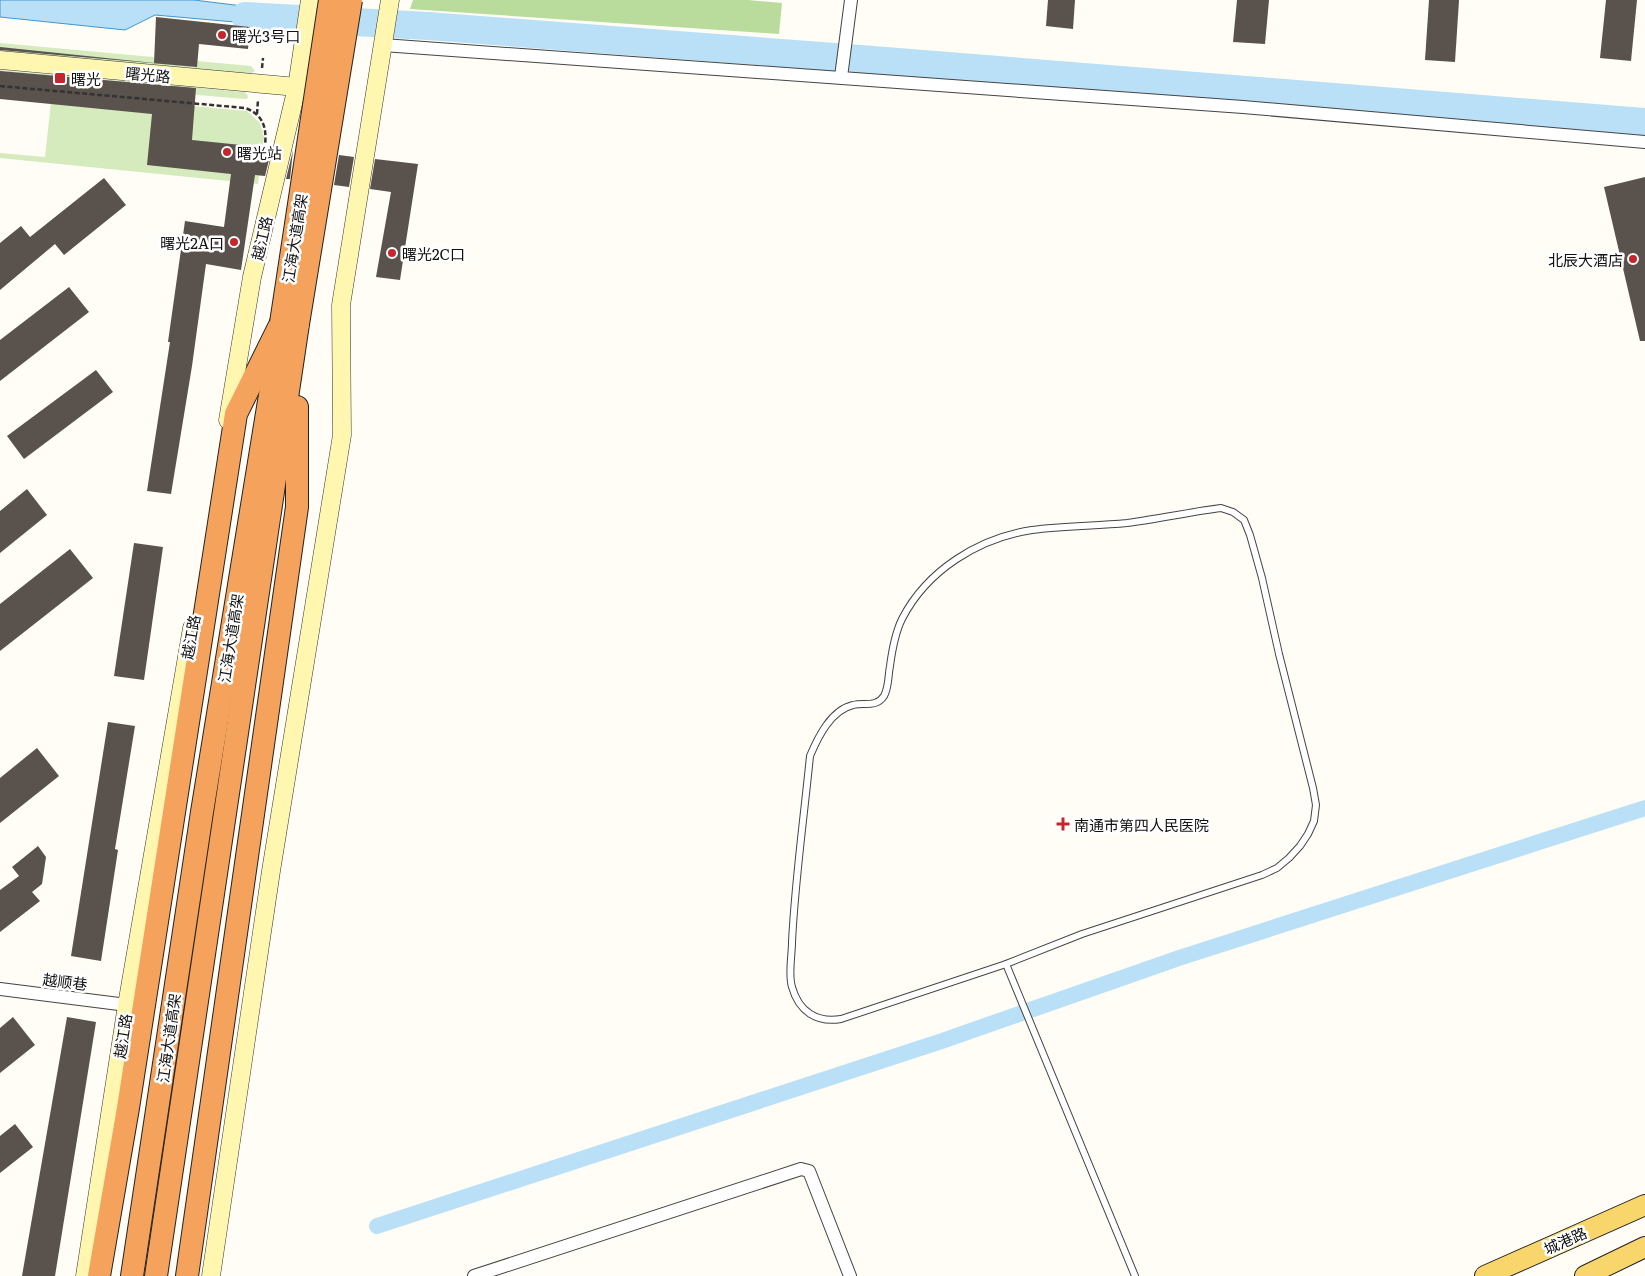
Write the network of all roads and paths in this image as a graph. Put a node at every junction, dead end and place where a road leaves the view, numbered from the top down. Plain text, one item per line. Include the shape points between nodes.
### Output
1 (310, 0) edge
2 (330, 0) edge
3 (351, 0) edge
4 (390, 0) edge
5 (851, 0) edge
6 (383, 45) junction
7 (0, 60) edge
8 (841, 77) junction
9 (0, 86) edge
10 (297, 87) junction
11 (1645, 142) edge
12 (265, 145) dead end
13 (290, 323) junction
14 (1006, 964) junction
15 (0, 989) edge
16 (127, 1005) junction
17 (1645, 1205) edge
18 (1645, 1247) edge
19 (85, 1276) edge
20 (99, 1276) edge
21 (132, 1276) edge
22 (156, 1276) edge
23 (187, 1276) edge
24 (211, 1276) edge
25 (474, 1276) edge
26 (850, 1276) edge
27 (1135, 1276) edge
28 (1485, 1276) edge
29 (1585, 1276) edge

1 - 10 main road, 越江路
2 - 13 highway, 江海大道高架, bridge
3 - 13 highway, 江海大道高架, bridge
4 - 6 main road
5 - 8 street
6 - 8 street
6 - 24 main road via 341,306 342,435 271,871
7 - 10 main road, 曙光路
8 - 11 street
9 - 12 path via 245,108 257,114 263,122
10 - 16 main road, 越江路 via 252,277
13 - 20 highway via 236,414
13 - 21 highway, 江海大道高架 via 203,802
13 - 22 highway, 江海大道高架
13 - 23 highway via 297,507
14 - 14 lane via 1082,934 1262,875 1289,858 1308,834 1316,805 1313,788 1250,535 1244,520 1233,512 1221,508 1129,522 1032,530 988,542 963,555 940,571 918,594 902,620 894,643 887,689 882,698 874,704 852,705 840,711 816,742 810,756 791,968 792,986 805,1010 816,1018 841,1019
14 - 27 lane
15 - 16 street, 越顺巷
16 - 19 main road, 越江路
17 - 28 main road, 城港路
18 - 29 main road
25 - 26 street via 801,1169 809,1171 812,1177

